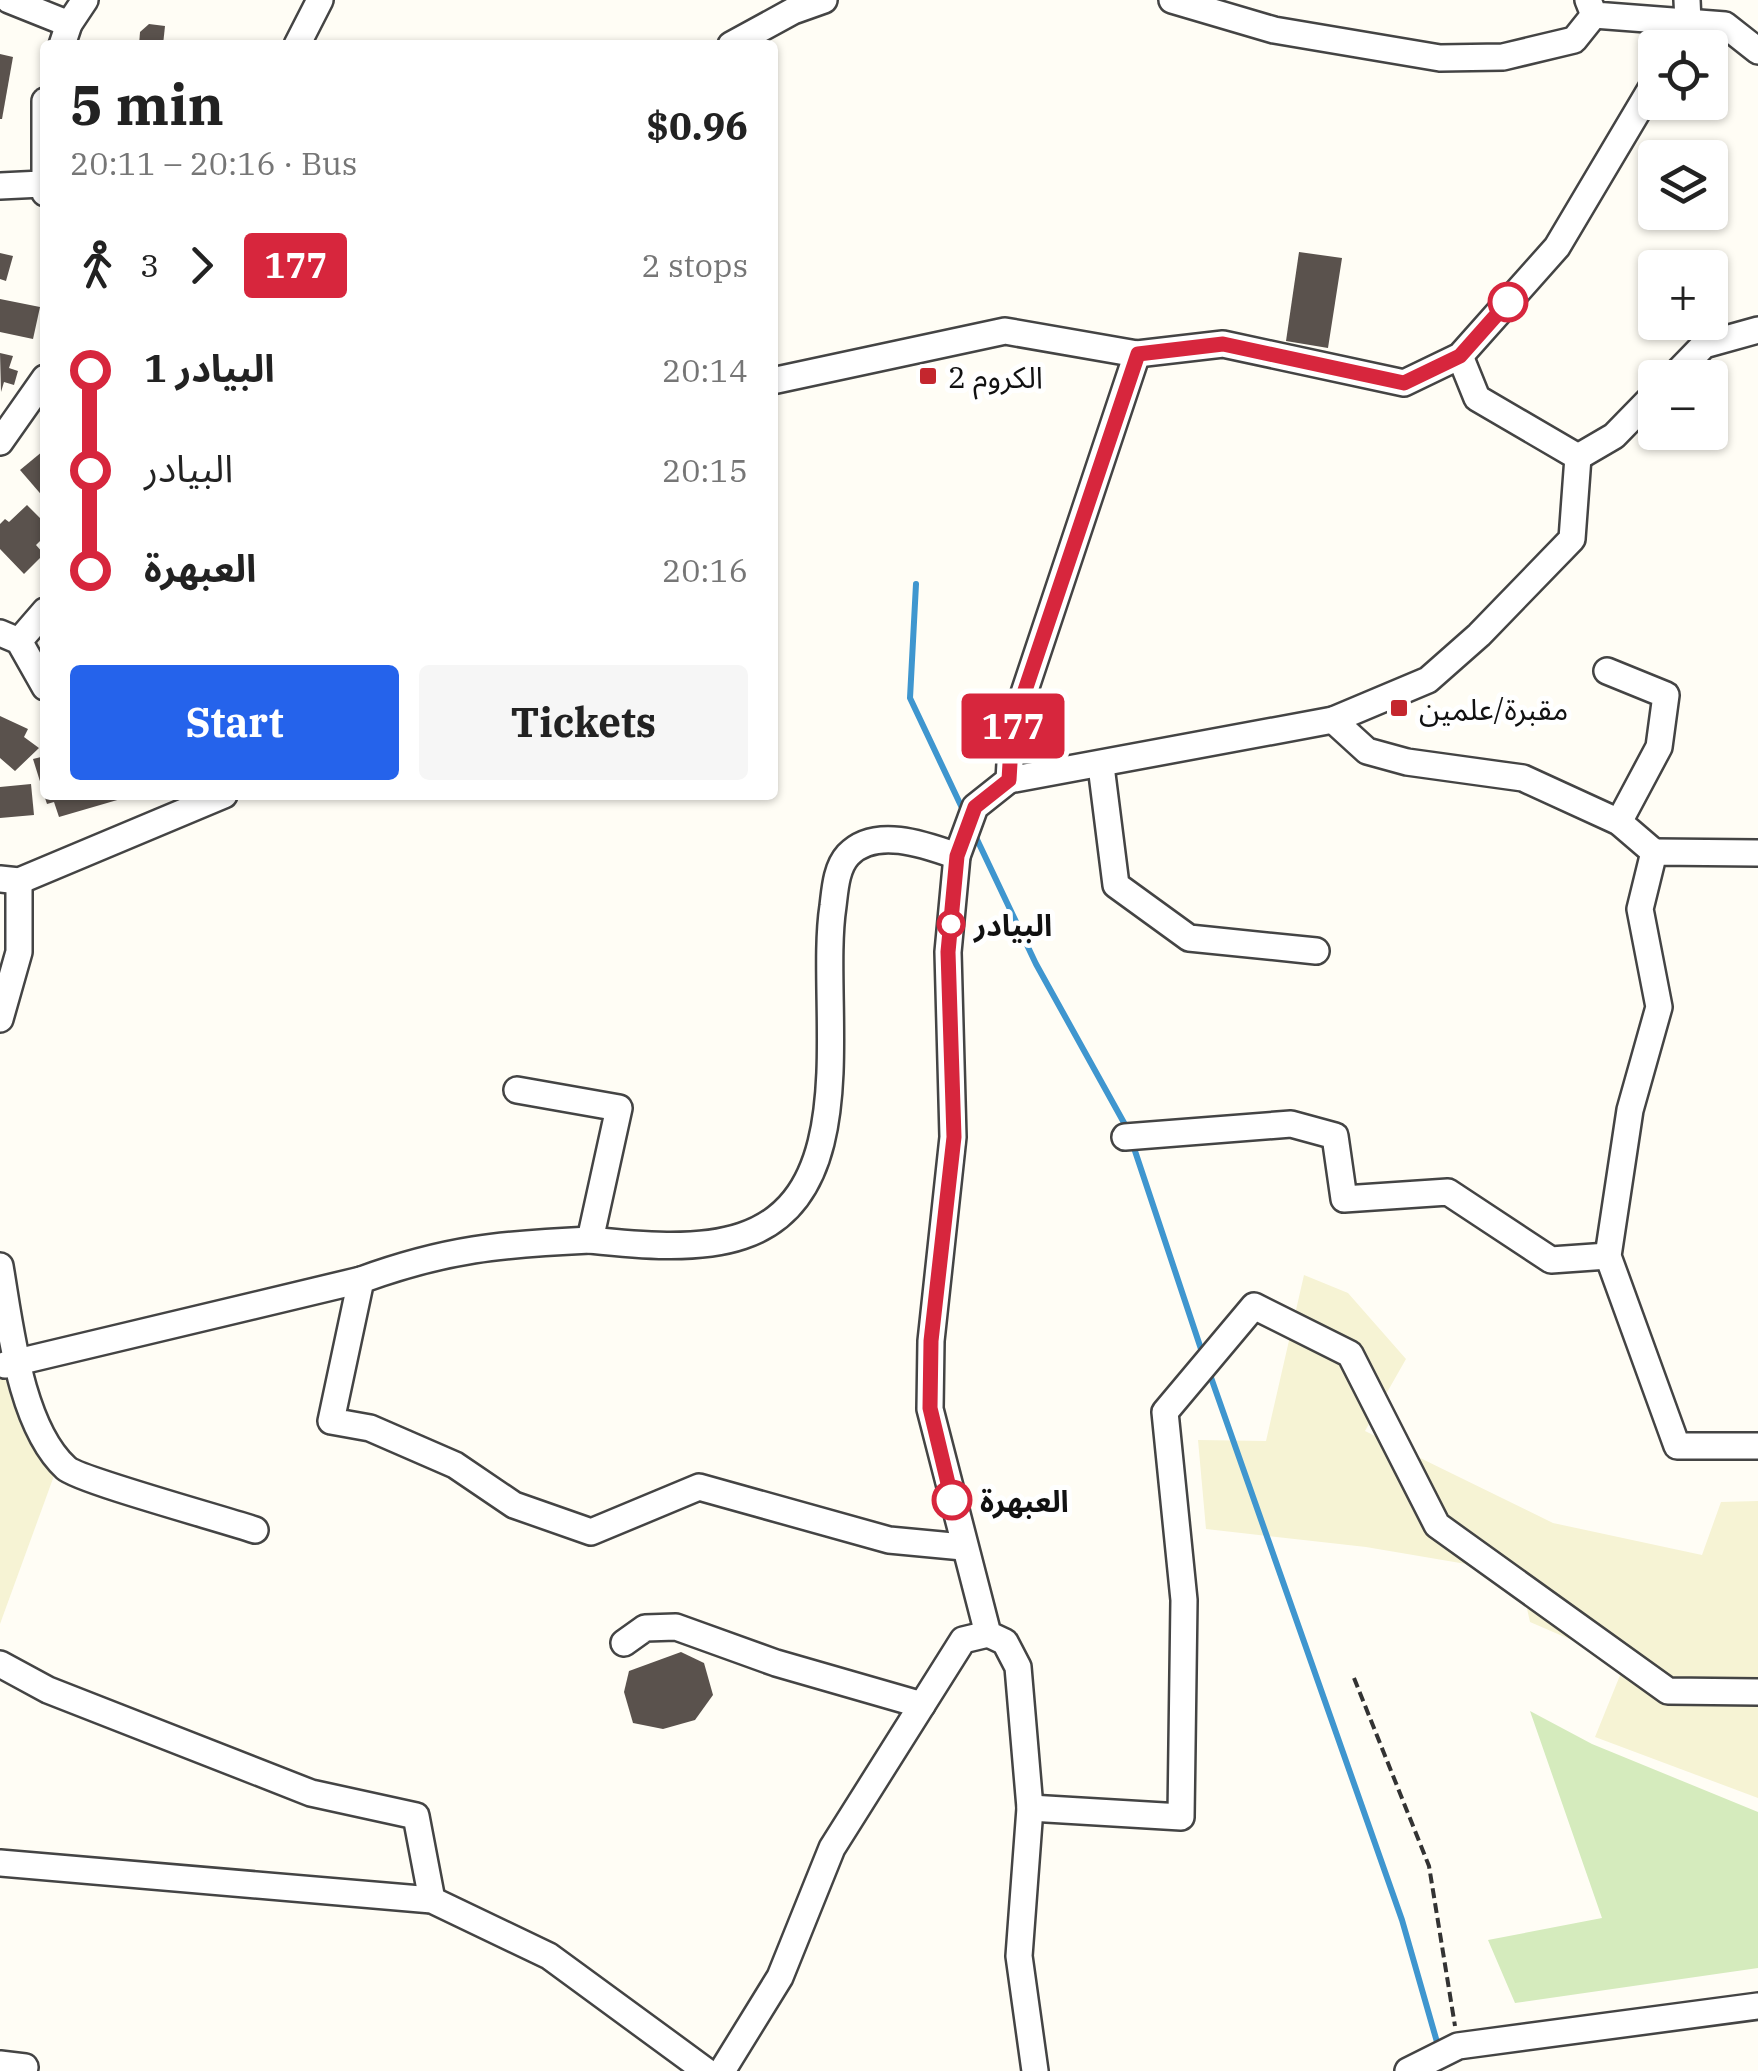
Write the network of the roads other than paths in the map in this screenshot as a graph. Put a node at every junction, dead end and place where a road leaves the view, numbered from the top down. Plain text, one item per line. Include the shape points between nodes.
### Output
1 (9, 0) edge
2 (85, 0) edge
3 (320, 0) edge
4 (824, 0) edge
5 (1172, 0) edge
6 (1591, 8) edge
7 (1688, 11) edge
8 (66, 35) edge
9 (300, 40) edge
10 (742, 40) edge
11 (1758, 50) edge
12 (1638, 111) edge
13 (0, 186) edge
14 (40, 188) edge
15 (1758, 330) edge
16 (1138, 354) junction
17 (1460, 356) junction
18 (1689, 360) edge
19 (778, 380) edge
20 (40, 385) edge
21 (1638, 411) edge
22 (0, 442) edge
23 (1578, 457) junction
24 (40, 615) edge
25 (9, 637) edge
26 (1606, 671) dead end
27 (40, 680) edge
28 (1334, 720) junction
29 (1101, 766) junction
30 (1009, 780) junction
31 (198, 800) edge
32 (167, 806) edge
33 (1619, 822) junction
34 (1654, 852) junction
35 (1758, 853) edge
36 (957, 856) junction
37 (10, 880) edge
38 (1316, 951) dead end
39 (0, 1019) edge
40 (516, 1090) dead end
41 (1125, 1138) dead end
42 (590, 1240) junction
43 (1608, 1256) junction
44 (0, 1266) edge
45 (361, 1280) junction
46 (9, 1364) edge
47 (1758, 1446) edge
48 (255, 1530) dead end
49 (964, 1547) junction
50 (988, 1634) junction
51 (624, 1643) dead end
52 (0, 1664) edge
53 (1758, 1692) edge
54 (922, 1705) junction
55 (1030, 1808) junction
56 (0, 1863) edge
57 (432, 1900) junction
58 (1758, 2006) edge
59 (1032, 2070) edge
60 (706, 2071) edge
61 (722, 2071) edge
62 (1408, 2071) edge

1 - 8 street
2 - 8 street
3 - 9 street
4 - 10 street
5 - 6 street via 1274,30 1440,58 1503,57 1574,40
6 - 7 street
7 - 11 street via 1725,25
12 - 17 street via 1557,247
13 - 14 street
15 - 18 street via 1704,345
16 - 17 street via 1223,344 1404,383
16 - 19 street via 1005,332
16 - 30 street via 1012,729
17 - 23 street via 1477,398
20 - 22 street
21 - 23 street via 1614,436
23 - 28 street via 1572,538 1428,680
24 - 25 street
25 - 27 street
26 - 33 street via 1666,695 1659,746
28 - 29 street
28 - 33 street via 1367,750 1523,778
29 - 30 street
29 - 38 street via 1116,884 1188,938
30 - 36 street via 975,807
31 - 32 street
32 - 37 street
33 - 34 street
34 - 35 street
34 - 43 street via 1640,909 1659,1007 1630,1110
36 - 42 street via 921,844 866,844 848,855 837,876 828,1092 817,1165 781,1215 742,1236 652,1247
36 - 49 street via 948,952 954,1137 930,1408
37 - 39 street via 20,952
40 - 42 street via 619,1108
41 - 43 street via 1292,1124 1335,1136 1344,1199 1448,1192 1550,1260
42 - 45 street via 486,1244
43 - 47 street via 1676,1446
44 - 46 street
45 - 46 street
45 - 49 street via 331,1421 370,1428 455,1464 514,1504 591,1532 700,1487 889,1540
46 - 48 street via 67,1470
49 - 50 street
50 - 54 street via 963,1640
50 - 55 street via 1005,1642 1018,1667
51 - 54 street via 645,1628 676,1627
52 - 57 street via 48,1690 311,1793 416,1816
53 - 55 street via 1668,1691 1438,1525 1350,1354 1254,1306 1165,1412 1184,1600 1181,1817
54 - 61 street via 832,1848 780,1977
55 - 59 street via 1019,1956
56 - 57 street
57 - 60 street via 550,1956
58 - 62 street via 1458,2046

